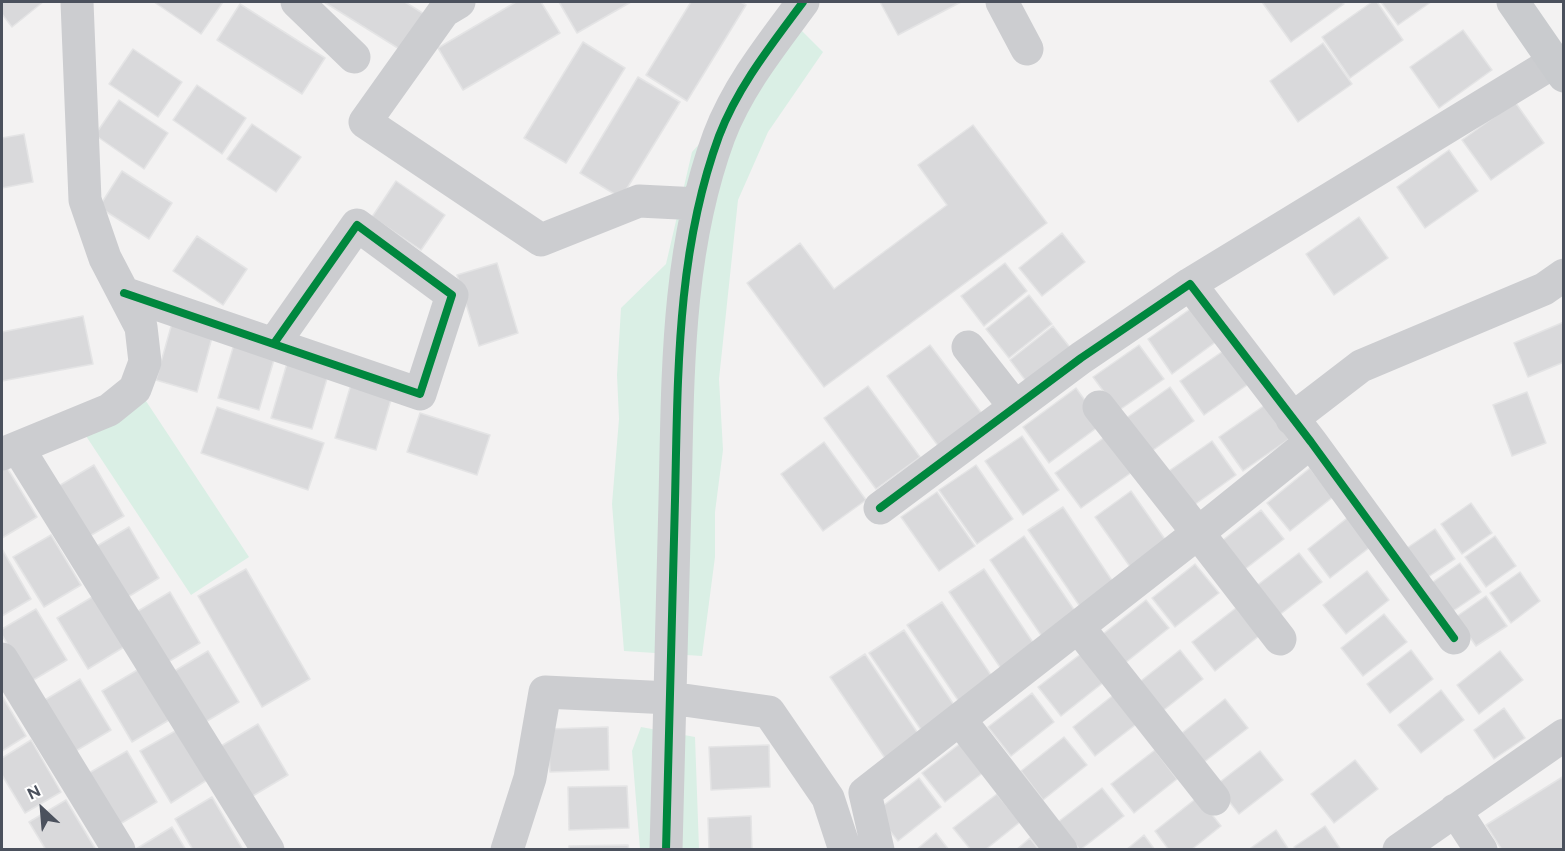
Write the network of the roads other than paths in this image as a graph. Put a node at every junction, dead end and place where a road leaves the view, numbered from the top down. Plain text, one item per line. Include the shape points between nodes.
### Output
1 (76, 2) edge
2 (297, 2) edge
3 (459, 2) edge
4 (803, 2) edge
5 (1002, 2) edge
6 (1513, 2) edge
7 (1028, 49) dead end
8 (354, 57) dead end
9 (1559, 69) edge
10 (699, 204) junction
11 (1563, 275) edge
12 (1190, 284) junction
13 (124, 293) junction
14 (275, 342) junction
15 (968, 347) dead end
16 (1015, 407) junction
17 (1099, 407) dead end
18 (1301, 431) junction
19 (10, 451) edge
20 (880, 508) dead end
21 (1198, 533) junction
22 (1079, 628) junction
23 (1454, 638) dead end
24 (1280, 639) dead end
25 (2, 659) edge
26 (670, 698) junction
27 (961, 721) junction
28 (1563, 735) edge
29 (1214, 799) dead end
30 (1455, 810) junction
31 (119, 849) edge
32 (268, 849) edge
33 (507, 849) edge
34 (666, 849) edge
35 (845, 849) edge
36 (878, 849) edge
37 (1061, 849) edge
38 (1400, 849) edge
39 (1481, 849) edge

1 - 13 street via 85,200 105,258
2 - 8 street
3 - 10 street via 444,11 365,122 541,240 639,201
4 - 10 street via 753,70 720,135
5 - 7 street
6 - 9 main road
9 - 12 street
10 - 26 street via 683,293
11 - 18 street via 1544,290 1361,366
12 - 16 street
12 - 18 street
13 - 14 street
13 - 19 street via 141,327 145,362 135,389 109,410
14 - 14 street via 420,394 452,295 357,225
15 - 16 street
16 - 20 street
17 - 21 street
18 - 21 street
18 - 23 street
19 - 32 street
21 - 22 street
21 - 24 street
22 - 27 street
22 - 29 street
25 - 31 street
26 - 33 street via 545,692 530,778
26 - 34 street
26 - 35 street via 769,712 828,798
27 - 36 street via 866,793
27 - 37 street
28 - 30 street
30 - 38 street
30 - 39 street

